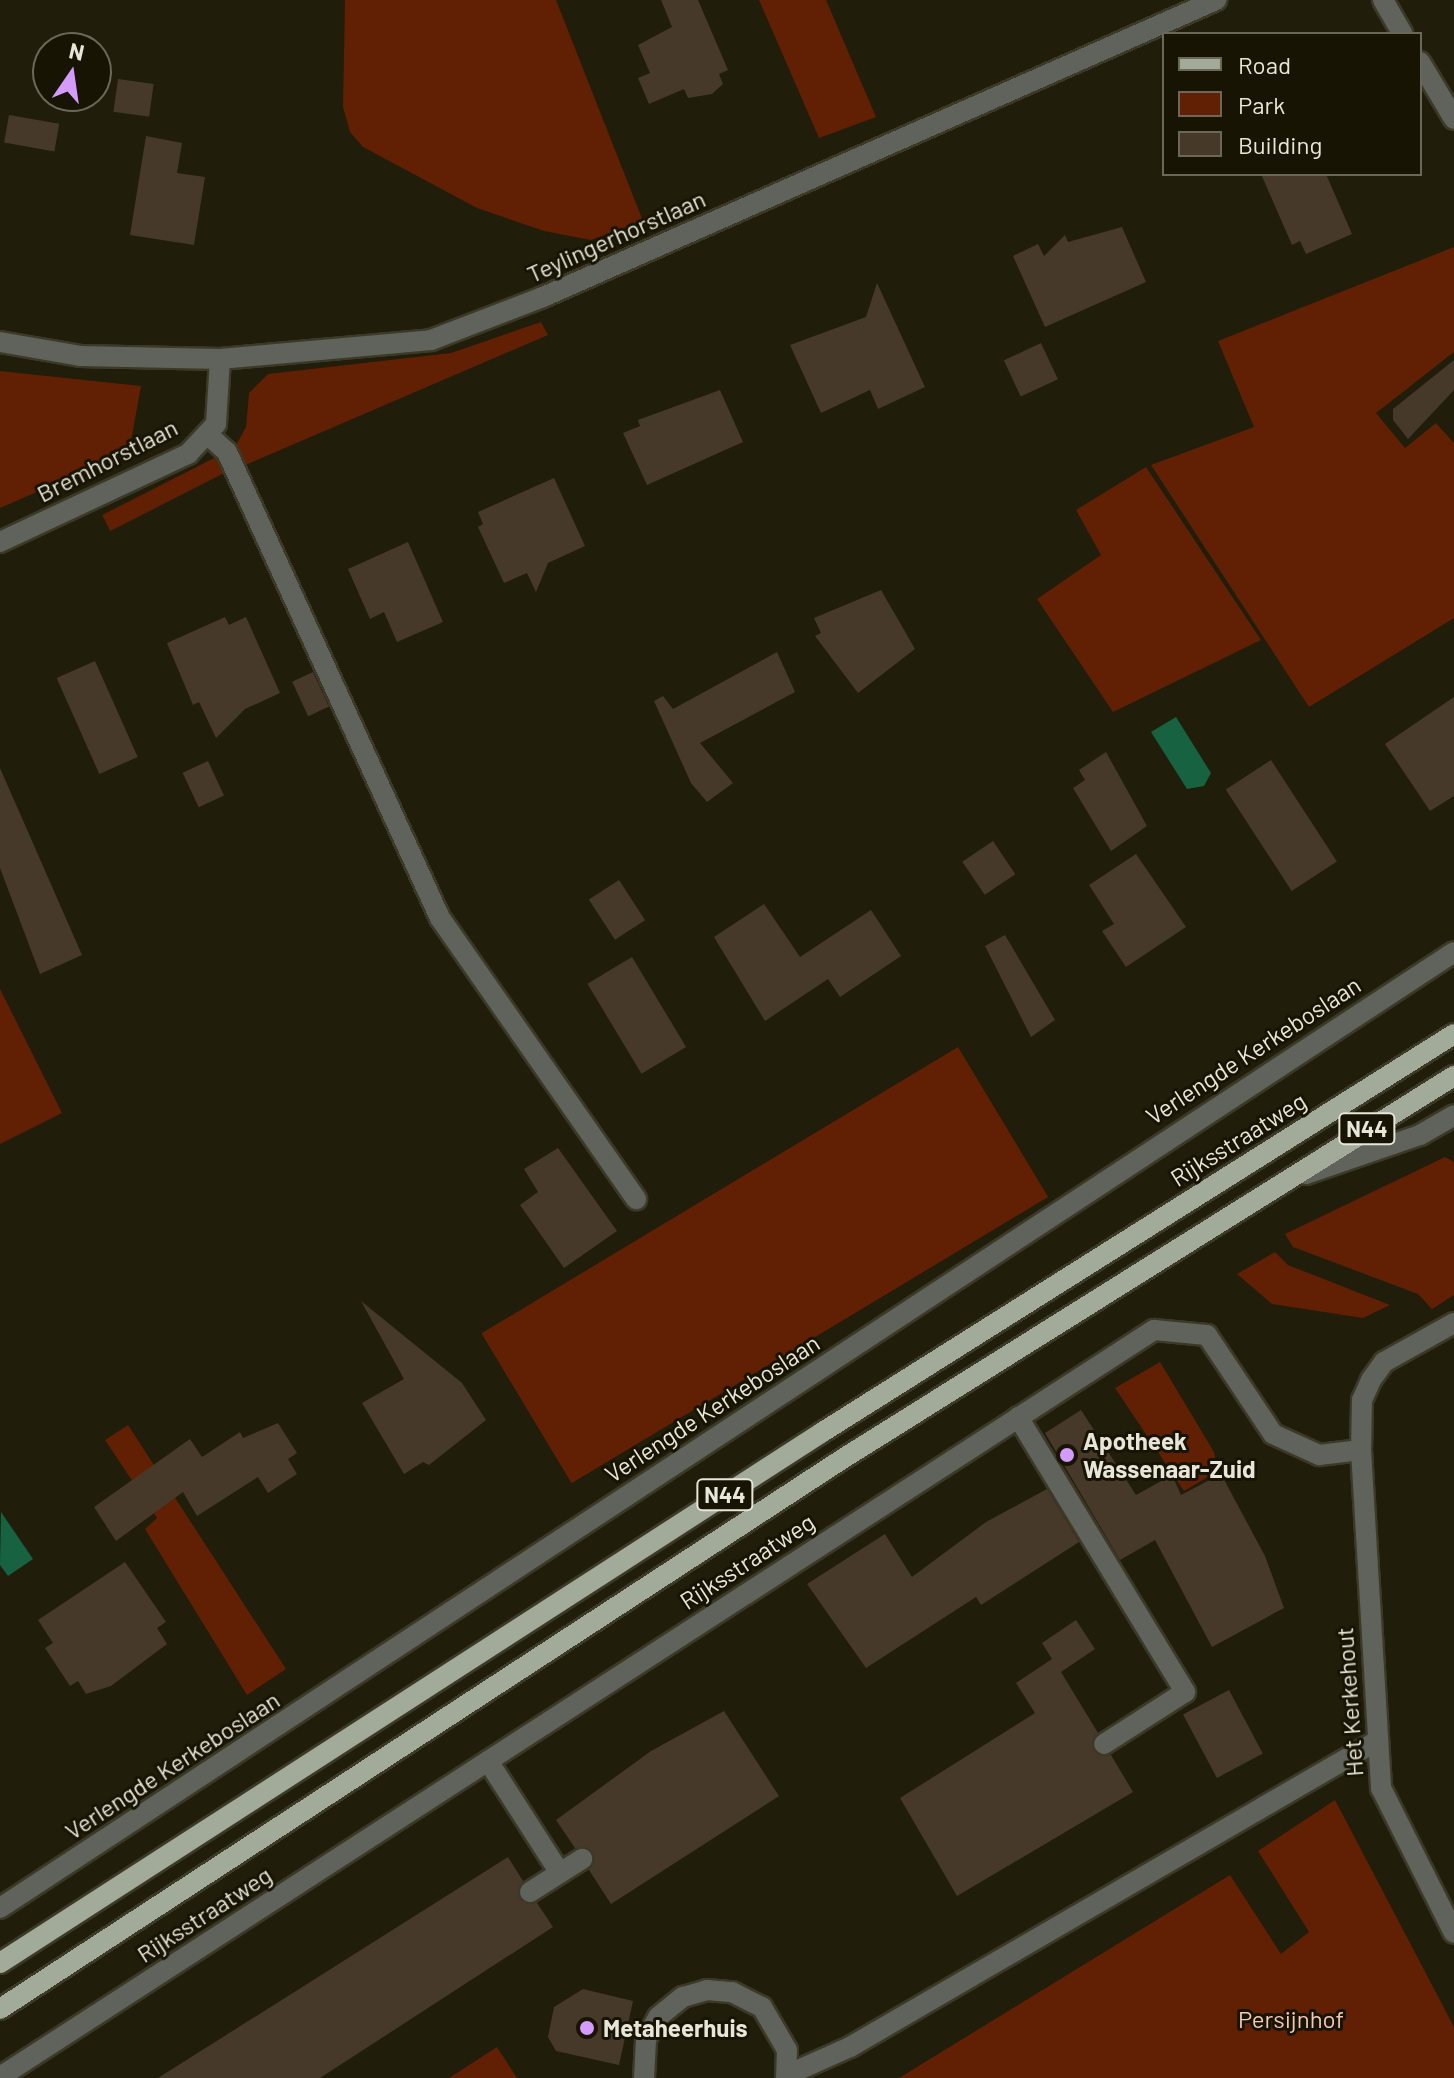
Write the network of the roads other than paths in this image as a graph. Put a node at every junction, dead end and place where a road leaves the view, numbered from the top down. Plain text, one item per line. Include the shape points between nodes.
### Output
1 (1216, 0) edge
2 (1383, 0) edge
3 (1402, 32) edge
4 (1422, 65) edge
5 (1454, 119) edge
6 (0, 342) edge
7 (220, 359) junction
8 (207, 434) junction
9 (0, 542) edge
10 (1454, 952) edge
11 (1454, 1034) edge
12 (1454, 1076) edge
13 (1454, 1115) edge
14 (1280, 1182) junction
15 (636, 1199) dead end
16 (1454, 1323) edge
17 (1018, 1417) junction
18 (1361, 1450) junction
19 (1375, 1742) junction
20 (1104, 1744) dead end
21 (488, 1761) junction
22 (582, 1859) dead end
23 (560, 1873) junction
24 (530, 1892) dead end
25 (0, 1908) edge
26 (1454, 1933) edge
27 (0, 1963) edge
28 (0, 2009) edge
29 (0, 2077) edge
30 (787, 2077) edge
31 (644, 2078) edge

1 - 7 street, Teylingerhorstlaan via 543,297 431,340
2 - 3 street
4 - 5 street
6 - 7 street, Teylingerhorstlaan via 80,356
7 - 8 street, Bremhorstlaan via 216,424
8 - 9 street, Bremhorstlaan via 188,454
8 - 15 street via 232,464 440,918
10 - 25 street, Verlengde Kerkeboslaan
11 - 27 main road, Rijksstraatweg / N44 via 821,1433
12 - 14 main road, Rijksstraatweg / N44
13 - 14 street, Rijksstraatweg via 1420,1135
14 - 28 main road, Rijksstraatweg / N44
16 - 18 street via 1384,1362 1362,1400
17 - 18 street, Rijksstraatweg via 1142,1336 1166,1327 1207,1335 1273,1434 1319,1455
17 - 20 street via 1185,1692
17 - 21 street, Rijksstraatweg
18 - 19 street, Het Kerkehout
19 - 26 street, Het Kerkehout via 1386,1800
19 - 30 street via 850,2047
21 - 23 street
21 - 29 street, Rijksstraatweg
22 - 23 street
23 - 24 street
30 - 31 street via 787,2050 762,2007 732,1992 707,1990 683,1997 658,2017 646,2039

